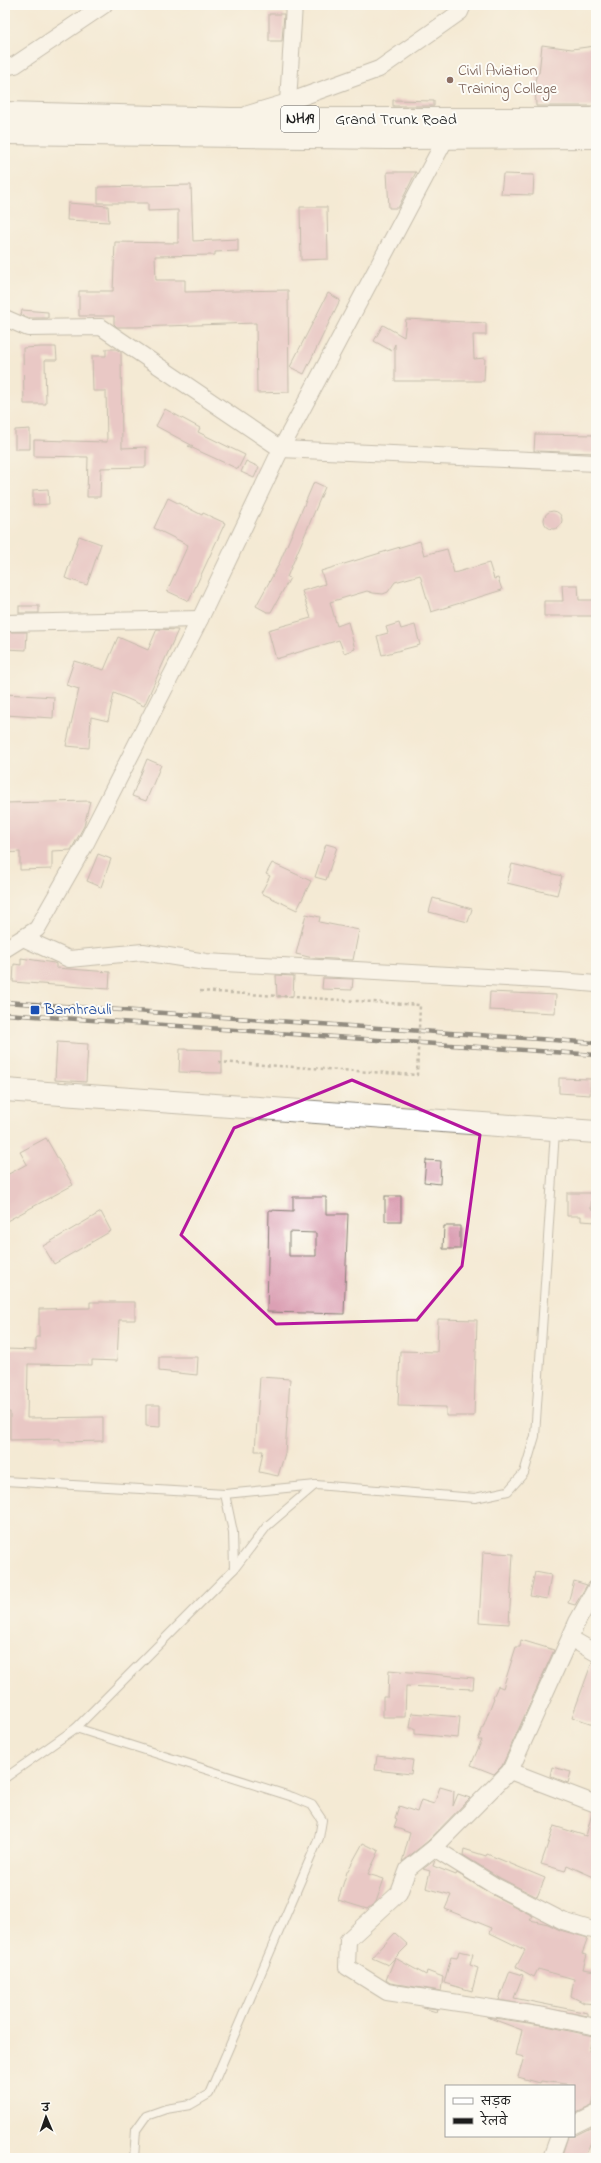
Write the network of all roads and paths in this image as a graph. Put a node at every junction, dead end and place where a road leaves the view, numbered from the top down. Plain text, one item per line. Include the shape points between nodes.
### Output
1 (104, 5) edge
2 (294, 5) edge
3 (463, 5) edge
4 (5, 67) edge
5 (288, 102) junction
6 (5, 113) edge
7 (231, 118) junction
8 (596, 119) edge
9 (5, 133) edge
10 (596, 137) edge
11 (446, 138) junction
12 (5, 318) edge
13 (281, 449) junction
14 (596, 463) edge
15 (200, 619) junction
16 (5, 623) edge
17 (23, 938) junction
18 (5, 949) edge
19 (596, 984) edge
20 (200, 991) dead end
21 (218, 1062) dead end
22 (5, 1090) edge
23 (555, 1130) junction
24 (596, 1132) edge
25 (5, 1481) edge
26 (316, 1485) junction
27 (225, 1494) junction
28 (234, 1569) junction
29 (596, 1588) edge
30 (570, 1638) junction
31 (596, 1653) edge
32 (76, 1728) junction
33 (510, 1772) junction
34 (5, 1778) edge
35 (596, 1804) edge
36 (434, 1848) junction
37 (596, 1931) edge
38 (596, 2027) edge
39 (596, 2114) edge
40 (575, 2124) edge
41 (558, 2137) edge
42 (134, 2158) edge
43 (551, 2158) edge

1 - 4 street via 16,65
2 - 5 street
3 - 5 street via 460,12 379,69
5 - 7 street
6 - 7 main road, Grand Trunk Road / NH19
7 - 8 main road, Grand Trunk Road / NH19
9 - 11 main road, Grand Trunk Road / NH19
10 - 11 main road, Grand Trunk Road / NH19
11 - 13 street
12 - 13 street via 28,328 101,327
13 - 14 street
13 - 15 street
15 - 16 street
15 - 17 street via 86,843 37,930
17 - 18 street
17 - 19 street via 69,959 143,952 206,962
20 - 21 path, bridge via 420,1006 417,1075
22 - 23 main road
23 - 24 main road
23 - 26 lane via 535,1436 524,1473 508,1491 475,1498
25 - 27 lane
26 - 27 lane
26 - 28 lane via 267,1526
27 - 28 lane via 233,1532
28 - 32 lane
29 - 30 street
30 - 31 street
30 - 33 street
32 - 34 lane
32 - 42 lane via 293,1797 312,1805 322,1820 319,1838 209,2094 190,2105 146,2116 136,2130
33 - 35 street
33 - 36 street
36 - 37 street via 502,1890 563,1921
36 - 38 street via 408,1869 399,1893 348,1940 347,1967 387,1992 544,2016
39 - 40 street
41 - 43 street

